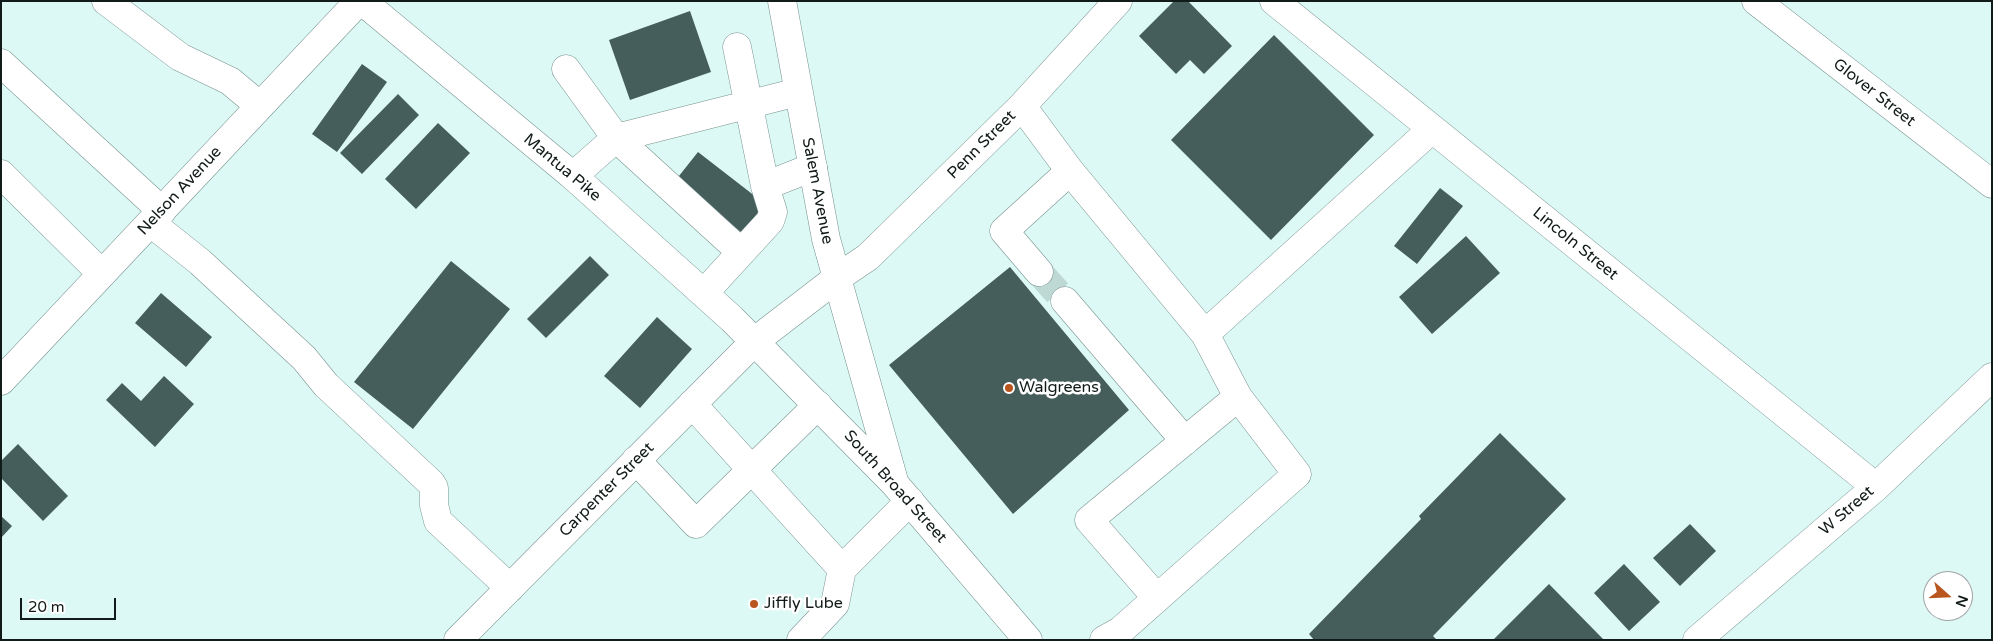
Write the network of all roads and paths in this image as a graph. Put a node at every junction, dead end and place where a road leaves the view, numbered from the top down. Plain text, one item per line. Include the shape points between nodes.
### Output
1 (106, 1) edge
2 (361, 1) edge
3 (782, 1) edge
4 (1118, 1) edge
5 (1274, 1) edge
6 (1756, 1) edge
7 (737, 47) dead end
8 (1, 63) edge
9 (566, 69) dead end
10 (798, 92) junction
11 (749, 104) junction
12 (260, 106) junction
13 (1022, 106) junction
14 (1432, 128) junction
15 (616, 138) junction
16 (813, 167) junction
17 (1070, 172) junction
18 (1, 174) edge
19 (573, 176) junction
20 (1992, 184) edge
21 (765, 186) junction
22 (156, 217) junction
23 (741, 252) junction
24 (1039, 272) tunnel mouth
25 (102, 274) junction
26 (837, 278) junction
27 (704, 293) junction
28 (1065, 302) tunnel mouth
29 (1205, 334) junction
30 (755, 340) junction
31 (1992, 377) edge
32 (1, 381) edge
33 (1238, 397) junction
34 (692, 404) junction
35 (818, 404) junction
36 (1185, 441) junction
37 (636, 460) junction
38 (751, 469) junction
39 (1876, 487) junction
40 (902, 492) junction
41 (842, 569) junction
42 (510, 588) junction
43 (1156, 597) junction
44 (458, 640) edge
45 (801, 640) edge
46 (1028, 640) edge
47 (1104, 640) edge
48 (1697, 640) edge

1 - 12 street via 180,57 230,82
2 - 12 street, Nelson Avenue
2 - 19 street, Mantua Pike
3 - 10 street, Salem Avenue
4 - 13 street, Penn Street
5 - 14 street, Lincoln Street
6 - 20 street, Glover Street
7 - 11 street
8 - 22 street
9 - 15 street
10 - 11 street
10 - 16 street, Salem Avenue
11 - 15 street
11 - 21 street
12 - 22 street, Nelson Avenue
13 - 17 street
13 - 26 street, Penn Street via 868,257
14 - 29 street
14 - 39 street, Lincoln Street
15 - 19 street
15 - 23 street
16 - 21 street
16 - 26 street, Salem Avenue via 826,239
17 - 24 street via 1004,230
17 - 29 street
18 - 25 street
19 - 27 street, Mantua Pike
21 - 23 street via 773,212 770,221
22 - 25 street, Nelson Avenue
22 - 42 street via 304,358 326,385 431,483 438,521
23 - 27 street
25 - 32 street, Nelson Avenue
26 - 30 street
26 - 40 street, Salem Avenue
27 - 30 street, Mantua Pike
28 - 36 street
29 - 33 street
30 - 34 street, Carpenter Street
30 - 35 street, South Broad Street
31 - 39 street, W Street
33 - 36 street
33 - 43 street via 1298,474
34 - 37 street, Carpenter Street
34 - 38 street
35 - 38 street
35 - 40 street, South Broad Street
36 - 43 street via 1089,520
37 - 38 street via 696,524
37 - 42 street, Carpenter Street
38 - 41 street
39 - 48 street, W Street
40 - 41 street
40 - 46 street, South Broad Street
41 - 45 street via 835,604
42 - 44 street, Carpenter Street
43 - 47 street via 1120,631

